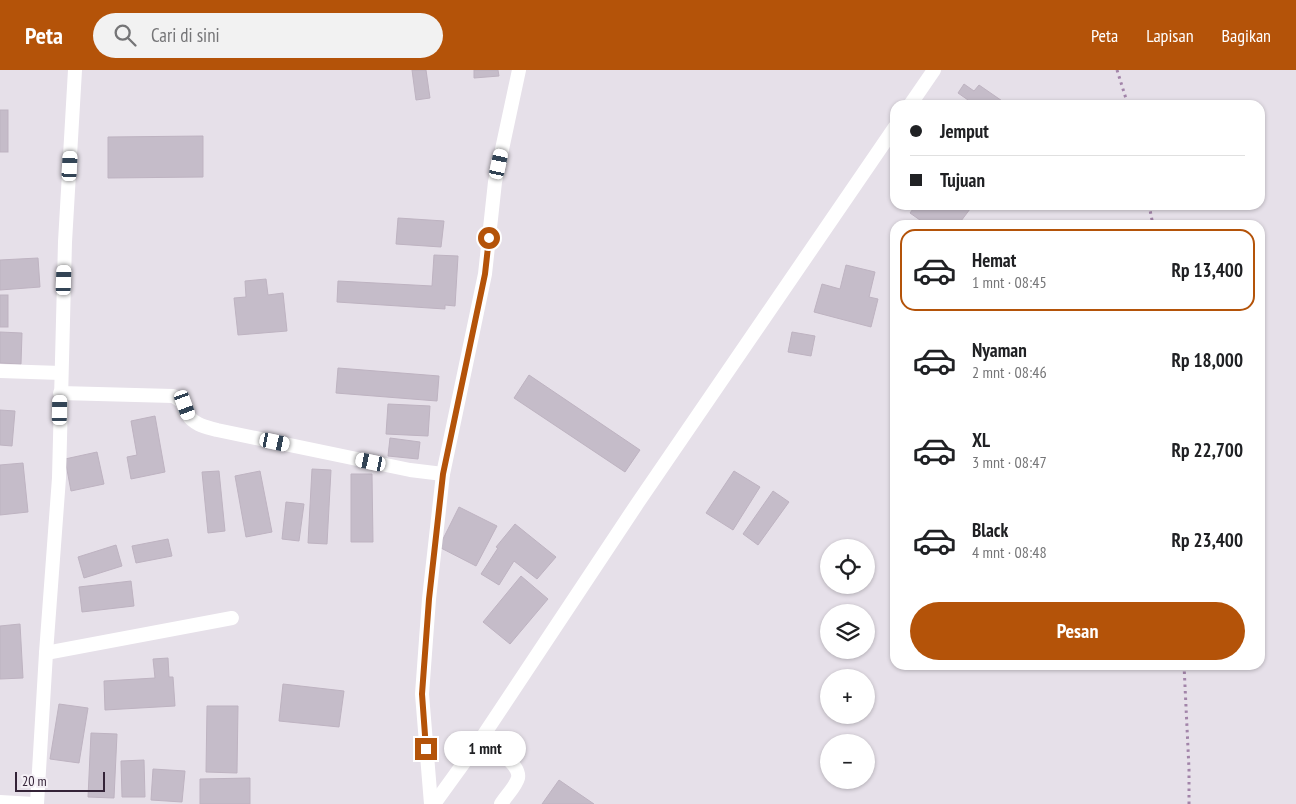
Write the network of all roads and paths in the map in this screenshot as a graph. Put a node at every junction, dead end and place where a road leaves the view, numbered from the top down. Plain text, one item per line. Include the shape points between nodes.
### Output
1 (75, 70) edge
2 (519, 70) edge
3 (934, 70) edge
4 (1117, 70) edge
5 (913, 100) edge
6 (1126, 100) edge
7 (890, 133) edge
8 (0, 371) edge
9 (61, 374) junction
10 (60, 392) junction
11 (443, 474) junction
12 (232, 618) dead end
13 (46, 653) junction
14 (1184, 670) edge
15 (481, 739) junction
16 (0, 802) edge
17 (36, 804) edge
18 (432, 804) edge
19 (501, 804) edge
20 (1189, 804) edge

1 - 9 street
2 - 11 street via 495,182 485,274
3 - 5 street
4 - 6 path
7 - 15 street
8 - 9 street
9 - 10 street
10 - 11 street via 174,396 181,400 193,420 217,430
10 - 13 street via 59,478
11 - 18 street via 422,694
12 - 13 street
13 - 17 street
14 - 20 path
15 - 18 street
15 - 19 street via 514,765 518,773 518,779
16 - 17 street

